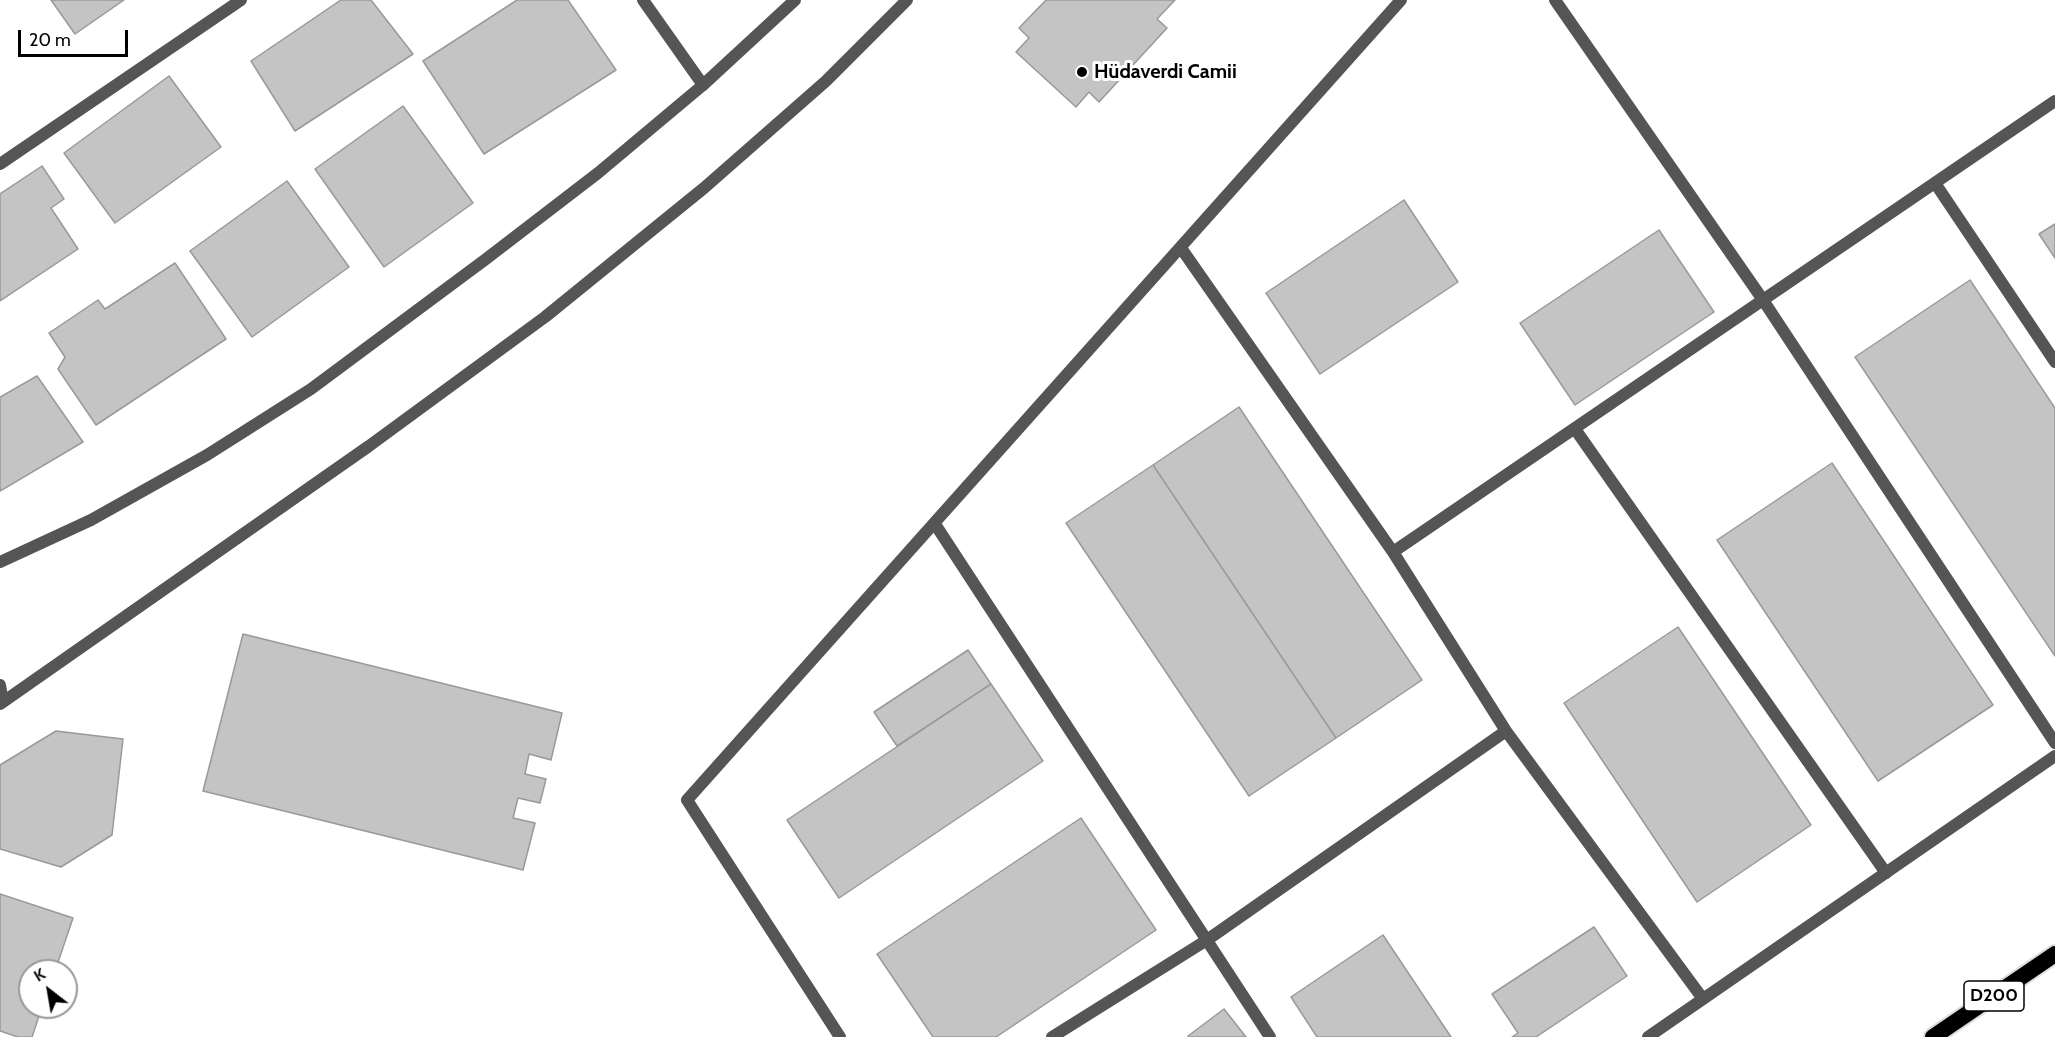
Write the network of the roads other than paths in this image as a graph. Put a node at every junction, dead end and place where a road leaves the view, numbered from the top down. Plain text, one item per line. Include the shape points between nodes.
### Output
1 (241, 0) edge
2 (643, 0) edge
3 (795, 0) edge
4 (907, 0) edge
5 (1401, 0) edge
6 (1555, 0) edge
7 (703, 85) junction
8 (2055, 101) edge
9 (0, 164) edge
10 (1935, 183) junction
11 (1181, 248) junction
12 (1763, 300) junction
13 (2055, 362) edge
14 (1575, 429) junction
15 (935, 524) junction
16 (1393, 552) junction
17 (0, 562) edge
18 (0, 685) edge
19 (2, 703) edge
20 (1506, 731) junction
21 (2055, 744) edge
22 (2055, 756) edge
23 (1886, 873) junction
24 (1207, 940) junction
25 (2055, 954) edge
26 (1702, 999) junction
27 (840, 1037) edge
28 (1052, 1037) edge
29 (1270, 1037) edge
30 (1648, 1037) edge
31 (1933, 1037) edge

1 - 9 street
2 - 7 street
3 - 7 street
4 - 19 street via 826,81 704,188 545,318
5 - 11 street
6 - 12 street
7 - 17 street via 598,173 311,389 207,455 92,520
8 - 10 street
10 - 12 street
10 - 13 street
11 - 15 street
11 - 16 street
12 - 14 street
12 - 21 street
14 - 16 street
14 - 23 street
15 - 24 street
15 - 27 street via 687,800
16 - 20 street
18 - 19 street
20 - 24 street
20 - 26 street
22 - 23 street
23 - 26 street
24 - 28 street
24 - 29 street
25 - 31 highway, D200
26 - 30 street

